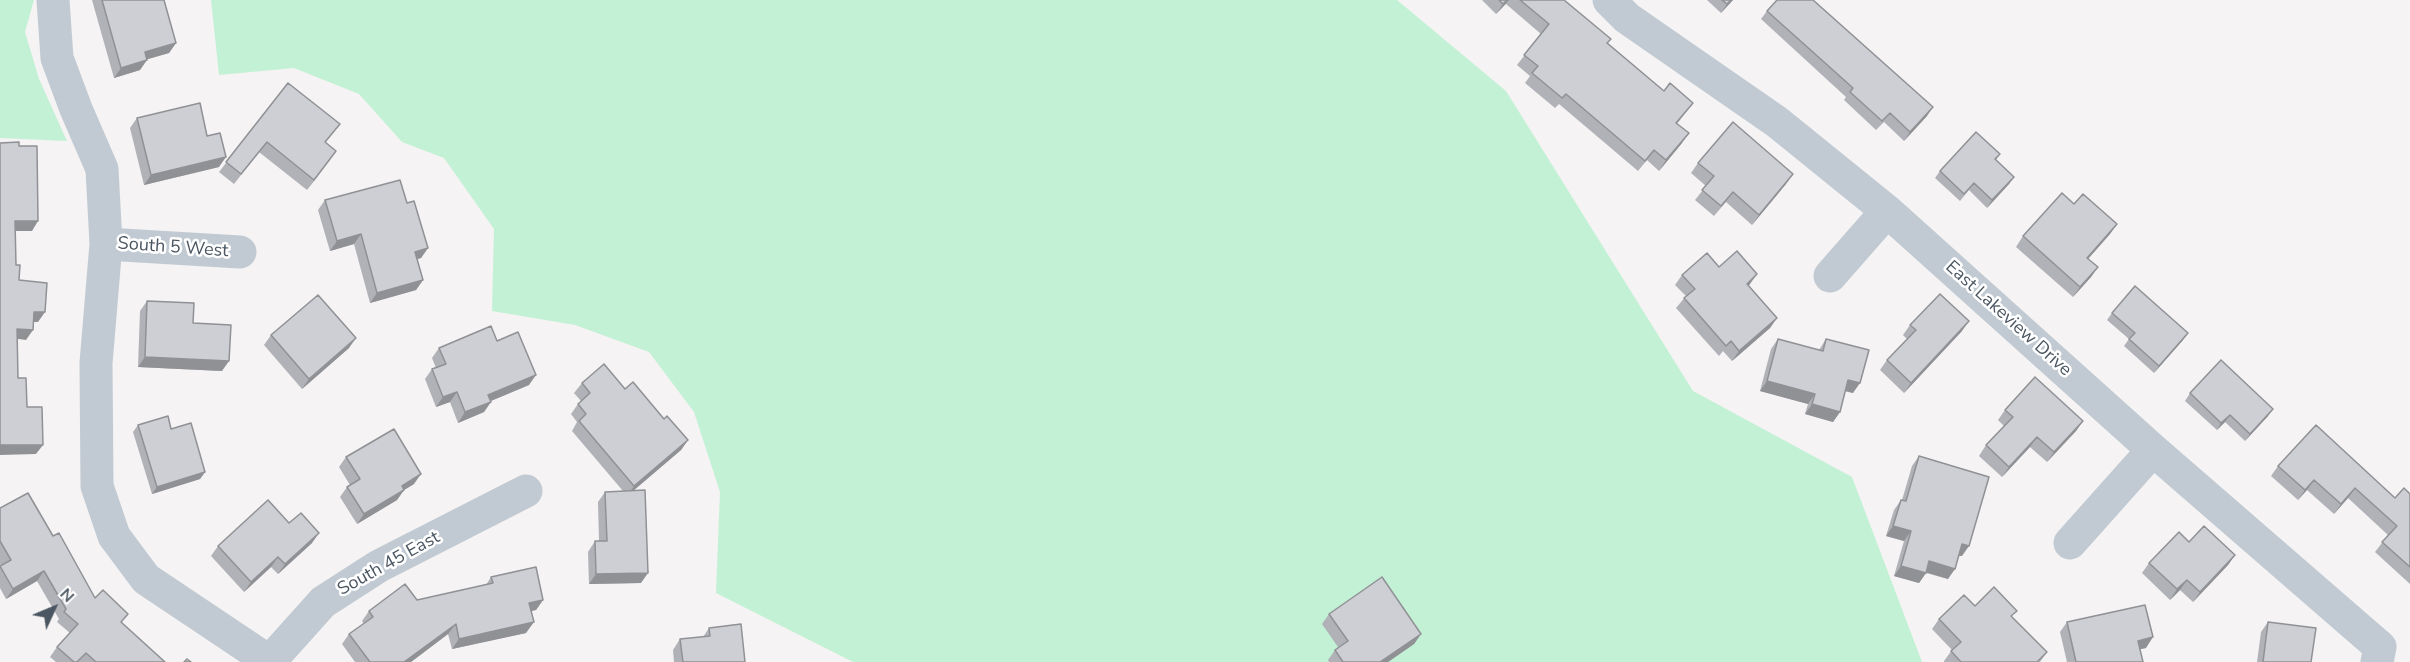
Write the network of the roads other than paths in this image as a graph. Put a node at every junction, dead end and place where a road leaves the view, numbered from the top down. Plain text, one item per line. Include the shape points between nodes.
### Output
1 (53, 0) edge
2 (1609, 0) edge
3 (1887, 211) junction
4 (106, 244) junction
5 (240, 252) dead end
6 (1830, 276) dead end
7 (2153, 450) junction
8 (526, 491) dead end
9 (2070, 543) dead end
10 (270, 662) edge
11 (2376, 662) edge

1 - 4 street via 57,58 102,169
2 - 3 street, East Lakeview Drive via 1627,18 1777,122
3 - 6 street
3 - 7 street, East Lakeview Drive
4 - 5 street, South 5 West
4 - 10 street via 96,363 97,486 114,536 146,579
7 - 9 street
7 - 11 street, East Lakeview Drive via 2380,647
8 - 10 street, South 45 East via 379,566 323,602

